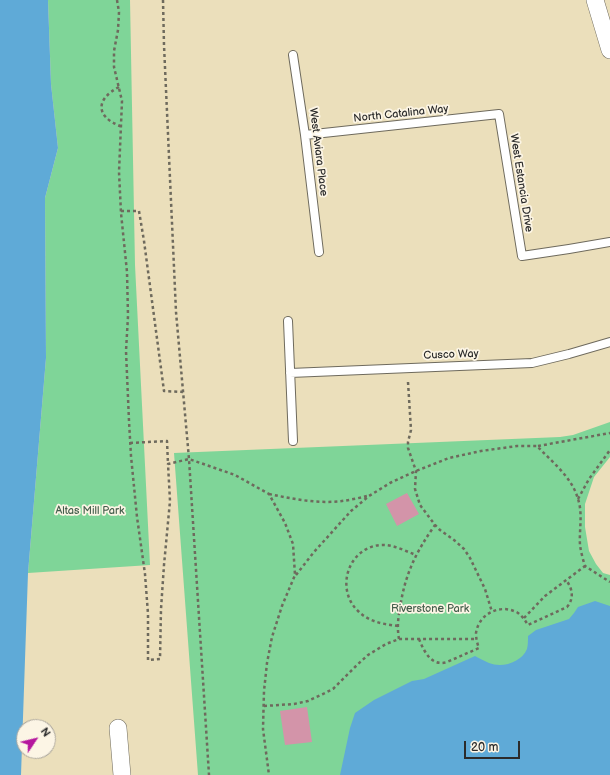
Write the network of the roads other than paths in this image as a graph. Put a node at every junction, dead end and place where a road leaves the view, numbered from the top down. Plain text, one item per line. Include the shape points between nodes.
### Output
1 (595, 0) edge
2 (610, 50) edge
3 (293, 55) dead end
4 (499, 114) joint
5 (305, 135) junction
6 (610, 242) edge
7 (319, 252) dead end
8 (288, 320) dead end
9 (610, 342) edge
10 (290, 372) junction
11 (293, 441) dead end
12 (118, 728) dead end
13 (122, 775) edge

1 - 2 street
3 - 5 lane, West Aviara Place
4 - 5 lane, North Catalina Way
4 - 6 lane, West Estancia Drive via 522,256
5 - 7 lane, West Aviara Place
8 - 10 lane
9 - 10 lane, Cusco Way via 532,363
10 - 11 lane
12 - 13 street

